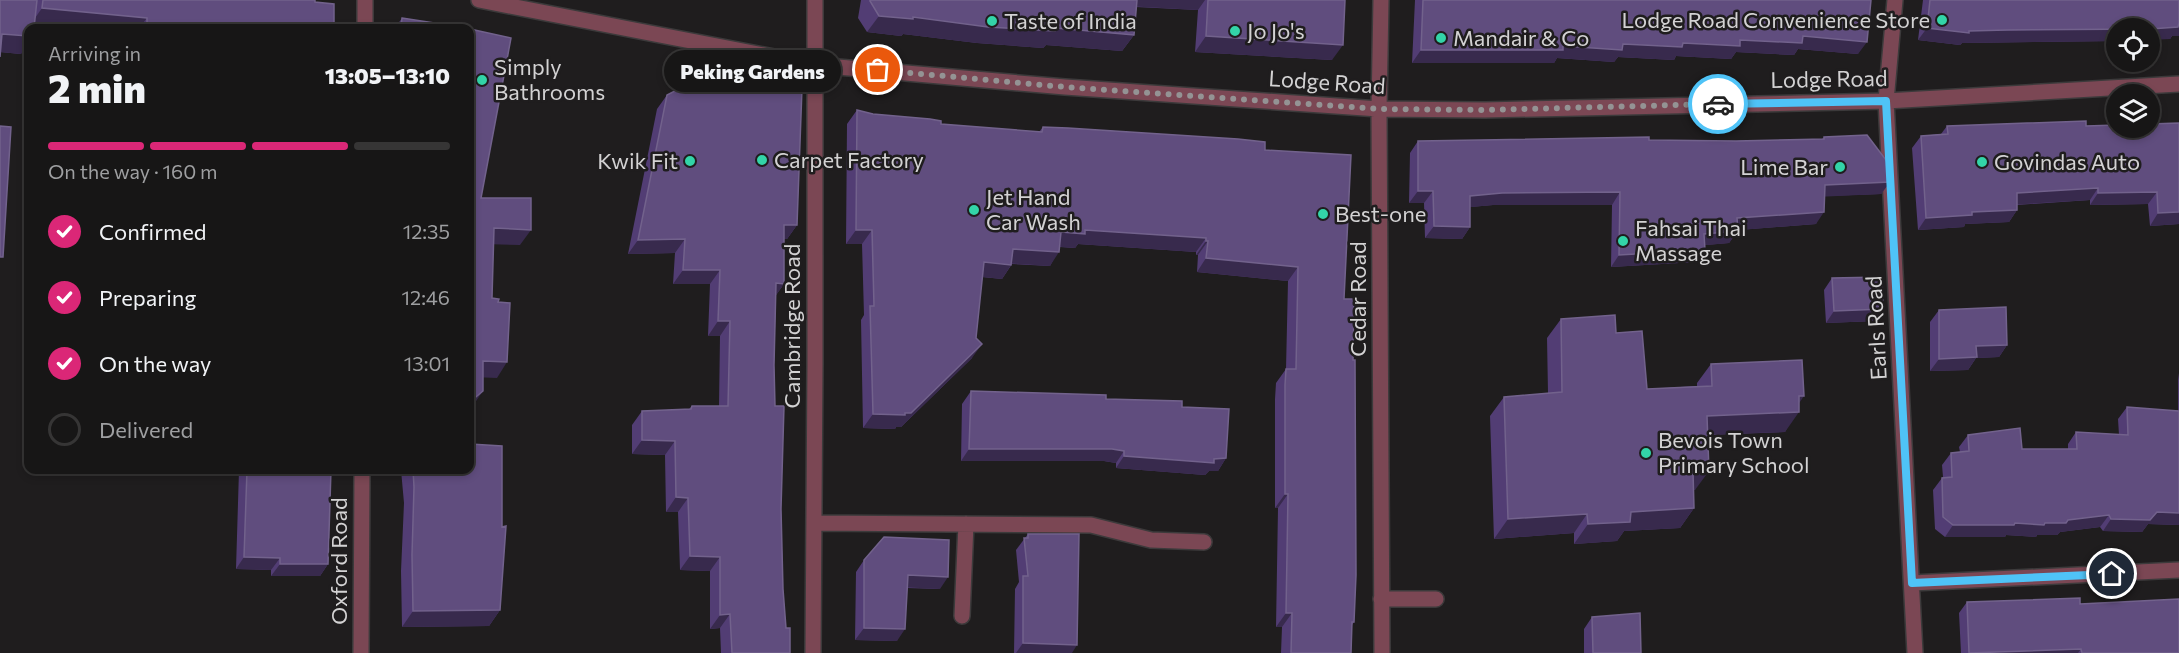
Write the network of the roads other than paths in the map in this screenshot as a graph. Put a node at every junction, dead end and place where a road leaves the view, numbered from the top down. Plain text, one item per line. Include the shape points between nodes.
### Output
1 (365, 0) edge
2 (479, 0) edge
3 (815, 0) edge
4 (1381, 0) edge
5 (1895, 0) edge
6 (365, 24) edge
7 (815, 65) junction
8 (2179, 84) edge
9 (1886, 101) junction
10 (1379, 109) junction
11 (362, 474) edge
12 (814, 523) junction
13 (966, 524) junction
14 (1204, 542) dead end
15 (2179, 570) edge
16 (1912, 583) junction
17 (1381, 599) junction
18 (1436, 599) dead end
19 (962, 616) dead end
20 (361, 653) edge
21 (813, 653) edge
22 (1382, 653) edge
23 (1915, 653) edge

1 - 6 street
2 - 7 street, Lodge Road
3 - 7 street, Cambridge Road
4 - 10 street, Cedar Road
5 - 9 street, Earls Road
7 - 10 street, Lodge Road
7 - 12 street, Cambridge Road
8 - 9 street, Lodge Road
9 - 10 street, Lodge Road
9 - 16 street, Earls Road
10 - 17 street, Cedar Road
11 - 20 street, Oxford Road
12 - 13 street
12 - 21 street, Cambridge Road
13 - 14 street via 1091,525 1151,540
13 - 19 street
15 - 16 street
16 - 23 street, Earls Road
17 - 18 street
17 - 22 street, Cedar Road

